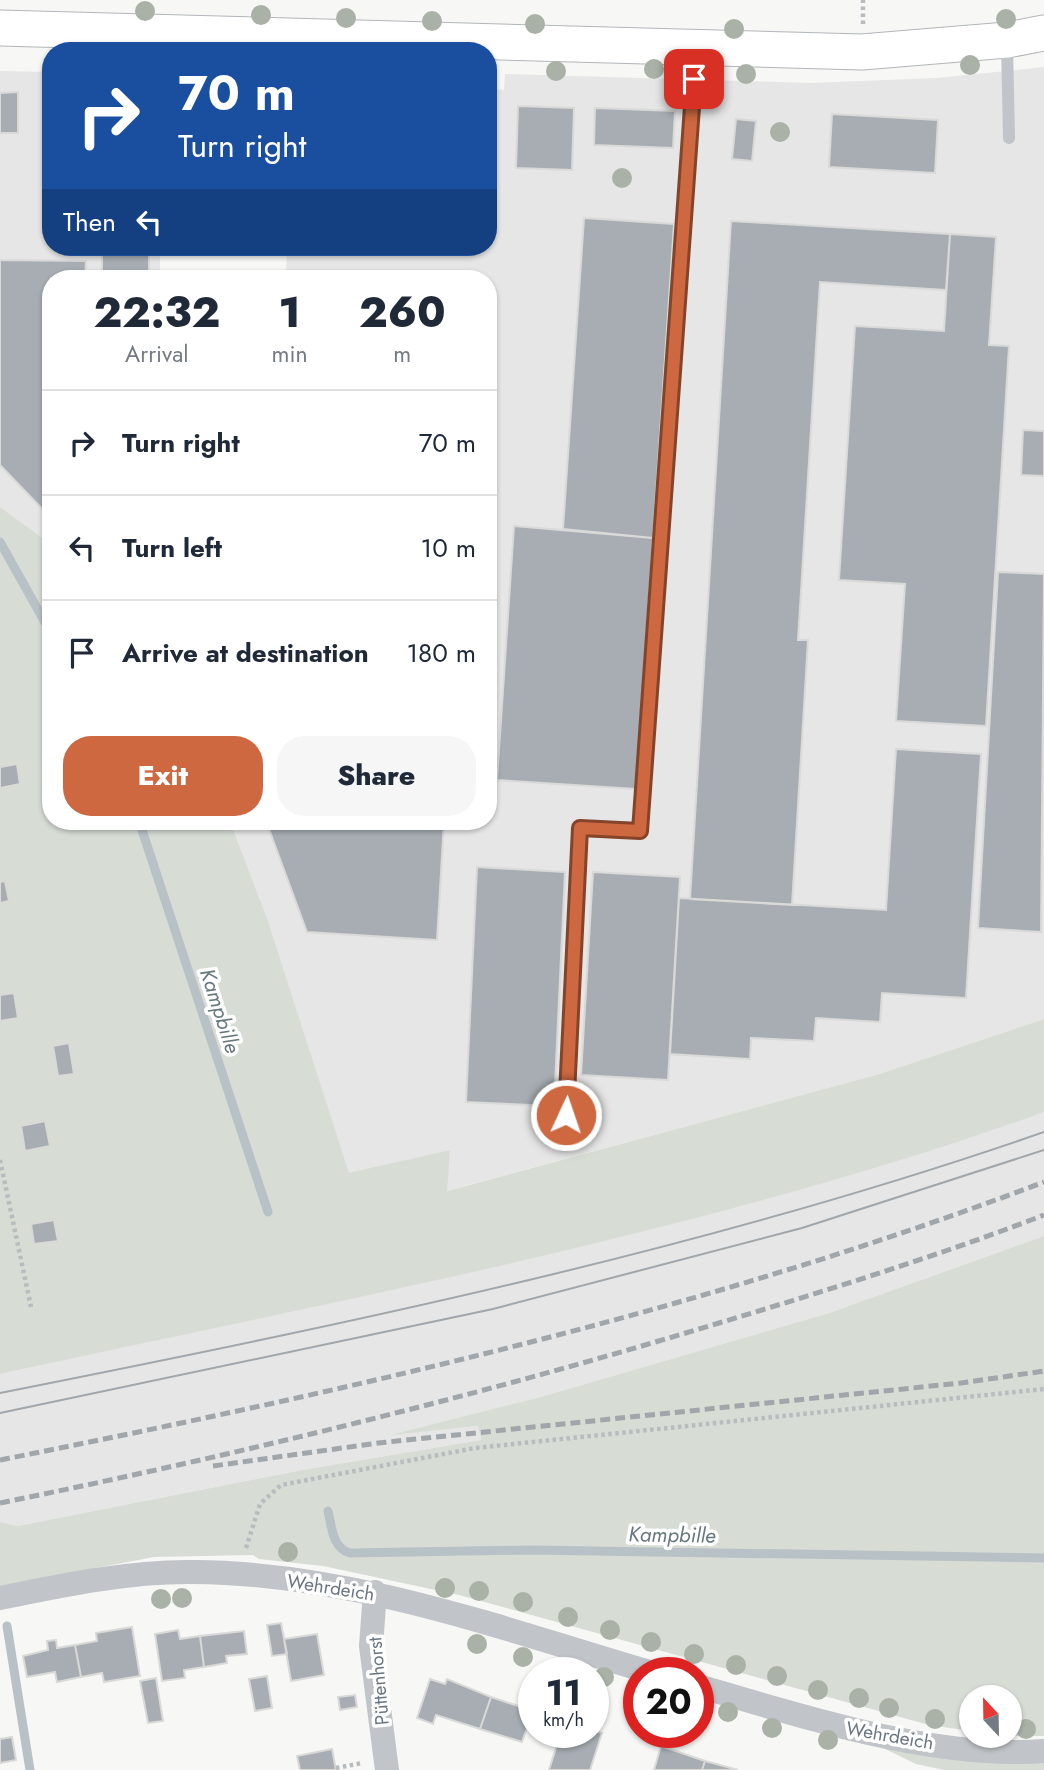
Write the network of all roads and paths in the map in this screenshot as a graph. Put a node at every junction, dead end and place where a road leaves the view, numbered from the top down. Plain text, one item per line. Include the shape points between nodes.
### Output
1 (0, 28) edge
2 (1044, 33) edge
3 (1007, 40) junction
4 (696, 47) junction
5 (1009, 138) dead end
6 (566, 1115) dead end
7 (0, 1160) edge
8 (31, 1307) dead end
9 (1044, 1389) edge
10 (250, 1533) dead end
11 (375, 1592) junction
12 (0, 1598) edge
13 (623, 1664) edge
14 (714, 1691) edge
15 (1044, 1751) edge
16 (387, 1770) edge

1 - 4 main road
2 - 3 main road
3 - 4 main road via 862,52
3 - 5 lane
4 - 6 lane via 640,831 580,828
7 - 8 path
9 - 10 path via 475,1448 281,1485 260,1504
11 - 12 street, Wehrdeich via 241,1573 192,1572 142,1575
11 - 13 street, Wehrdeich
11 - 16 street, Püttenhorst via 371,1646
14 - 15 street, Wehrdeich via 840,1727 972,1749

